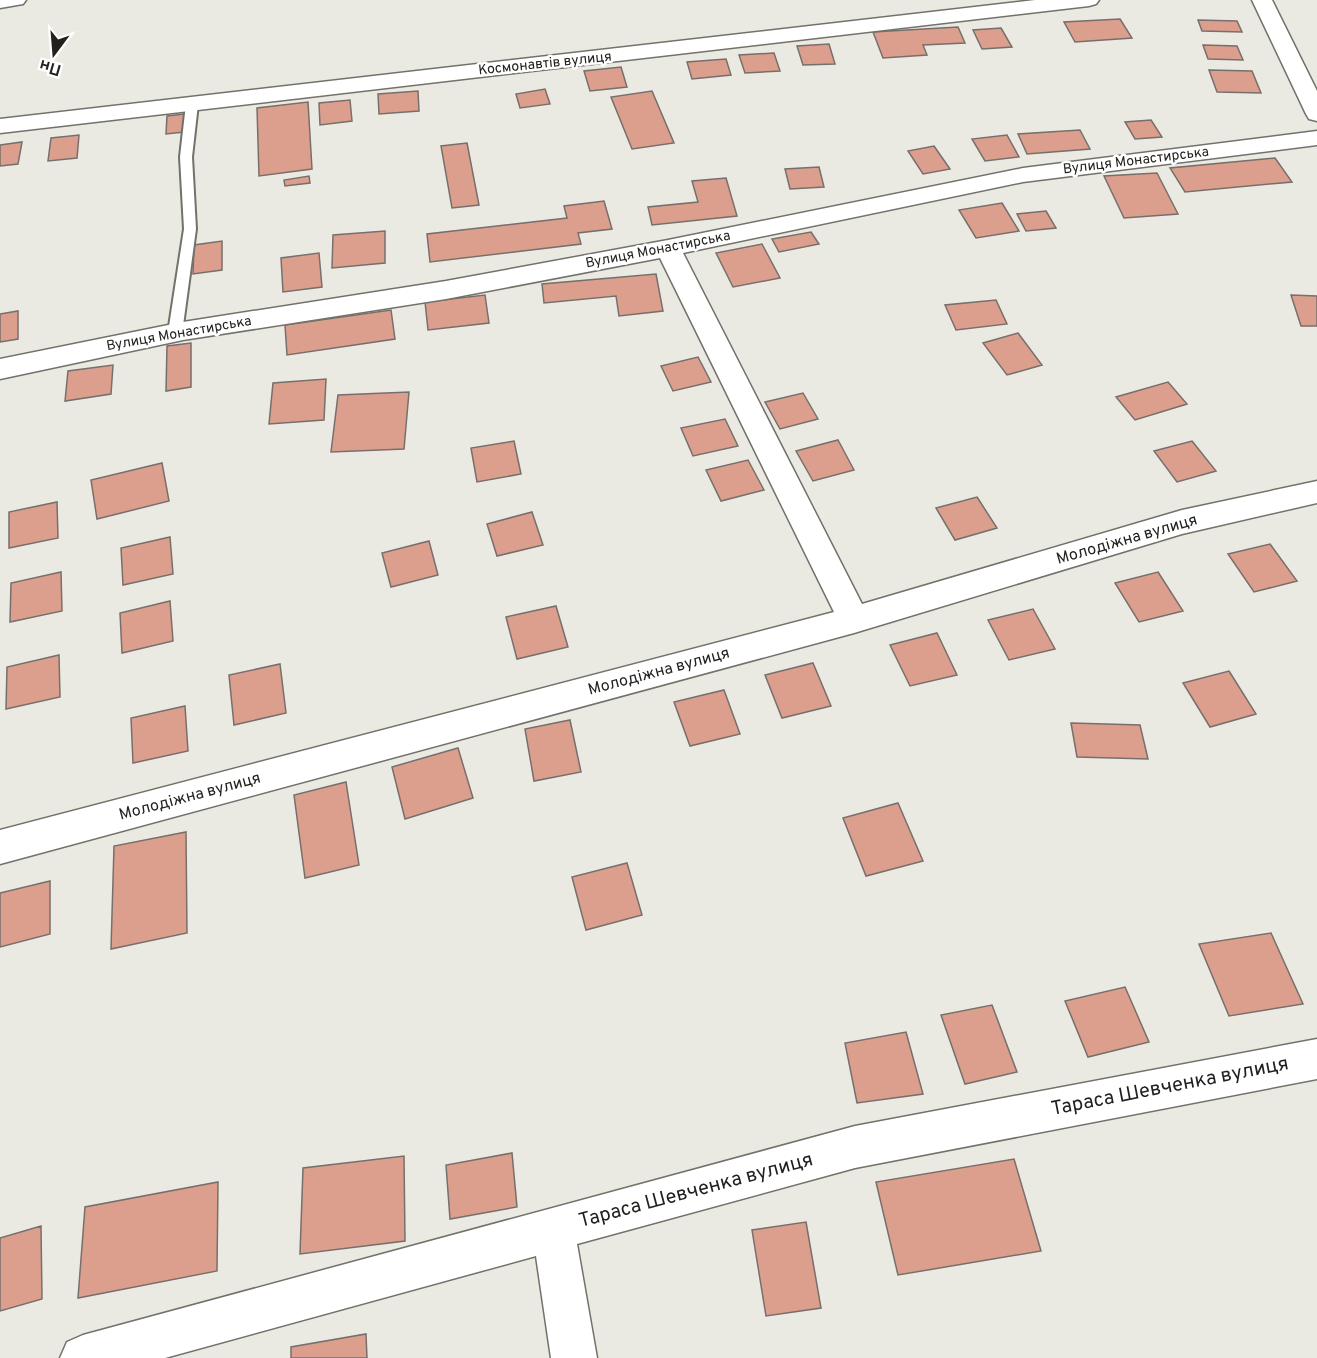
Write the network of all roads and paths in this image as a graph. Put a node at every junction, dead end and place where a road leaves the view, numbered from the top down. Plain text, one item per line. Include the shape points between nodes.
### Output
1 (16, 0) edge
2 (1089, 0) edge
3 (1262, 0) edge
4 (0, 2) edge
5 (192, 104) junction
6 (1317, 114) edge
7 (0, 126) edge
8 (1317, 138) edge
9 (668, 249) junction
10 (175, 333) junction
11 (0, 369) edge
12 (1317, 492) edge
13 (854, 620) junction
14 (0, 847) edge
15 (1317, 1059) edge
16 (553, 1230) junction
17 (83, 1358) edge
18 (574, 1358) edge

1 - 4 street
2 - 5 street, Космонавтів вулиця
3 - 6 street
5 - 7 street, Космонавтів вулиця
5 - 10 lane via 186,157 190,229
8 - 9 street, Вулиця Монастирська via 1023,176
9 - 10 street, Вулиця Монастирська via 446,290
9 - 13 street
10 - 11 street, Вулиця Монастирська
12 - 13 street, Молодіжна вулиця via 1182,522
13 - 14 street, Молодіжна вулиця
15 - 16 street, Тараса Шевченка вулиця via 855,1147
16 - 17 street, Тараса Шевченка вулиця
16 - 18 street

